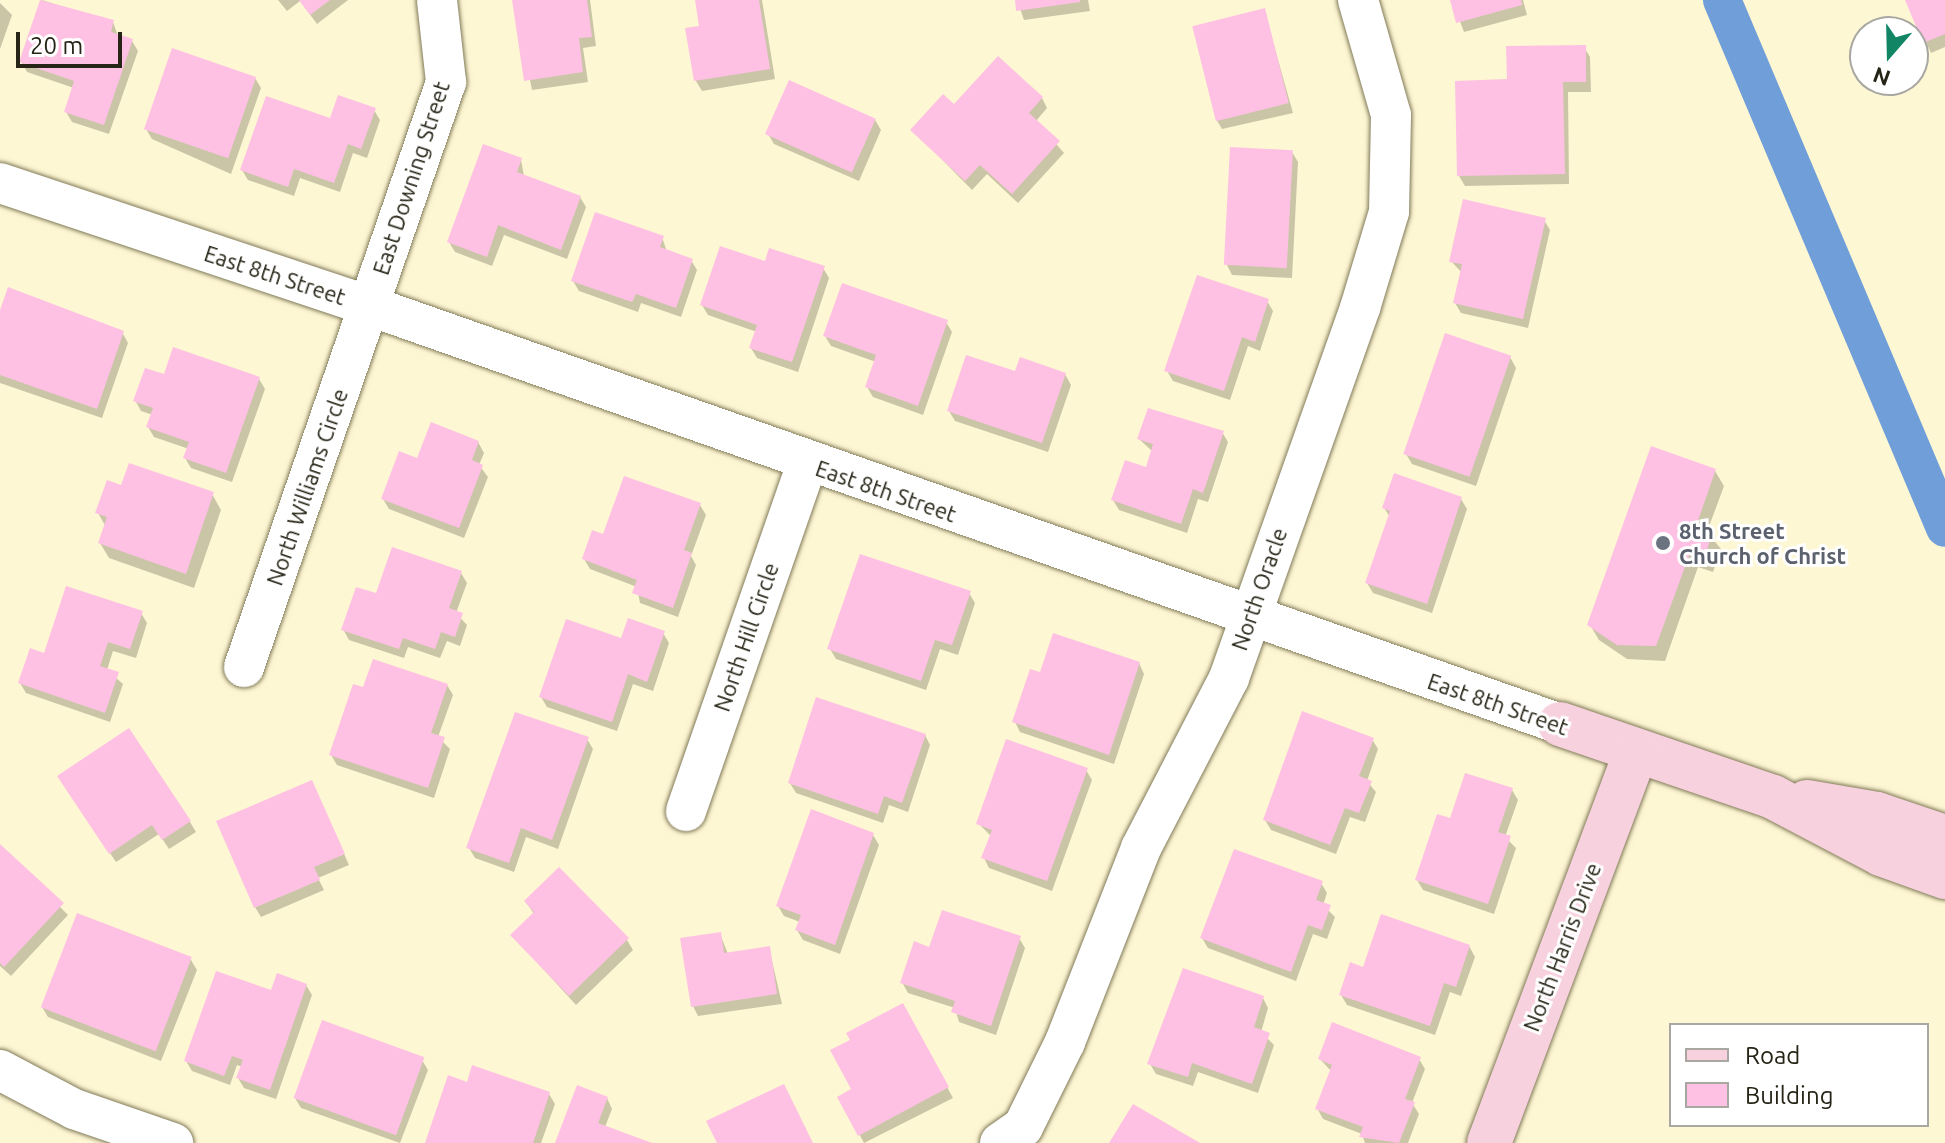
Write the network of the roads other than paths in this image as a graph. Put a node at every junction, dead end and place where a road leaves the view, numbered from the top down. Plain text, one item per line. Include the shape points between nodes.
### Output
1 (437, 0) edge
2 (1358, 0) edge
3 (0, 183) edge
4 (370, 306) junction
5 (807, 463) junction
6 (1249, 619) junction
7 (244, 667) dead end
8 (1560, 724) joint
9 (1636, 751) junction
10 (1773, 797) junction
11 (686, 811) dead end
12 (1945, 837) edge
13 (1945, 877) edge
14 (0, 1070) edge
15 (173, 1143) edge
16 (1000, 1143) edge
17 (1489, 1143) edge

1 - 4 street, East Downing Street via 446,82
2 - 6 street, North Oracle via 1391,115 1389,212
3 - 4 street, East 8th Street
4 - 5 street, East 8th Street
4 - 7 street, North Williams Circle
5 - 6 street, East 8th Street
5 - 11 street, North Hill Circle
6 - 8 street, East 8th Street
6 - 16 street, North Oracle via 1229,678 1141,848 1065,1042 1023,1127
8 - 9 street, East 8th Street
9 - 10 street, East 8th Street
9 - 17 street, North Harris Drive
10 - 12 street, East 8th Street via 1877,814
10 - 13 street, East 8th Street via 1881,854
14 - 15 street via 74,1109

